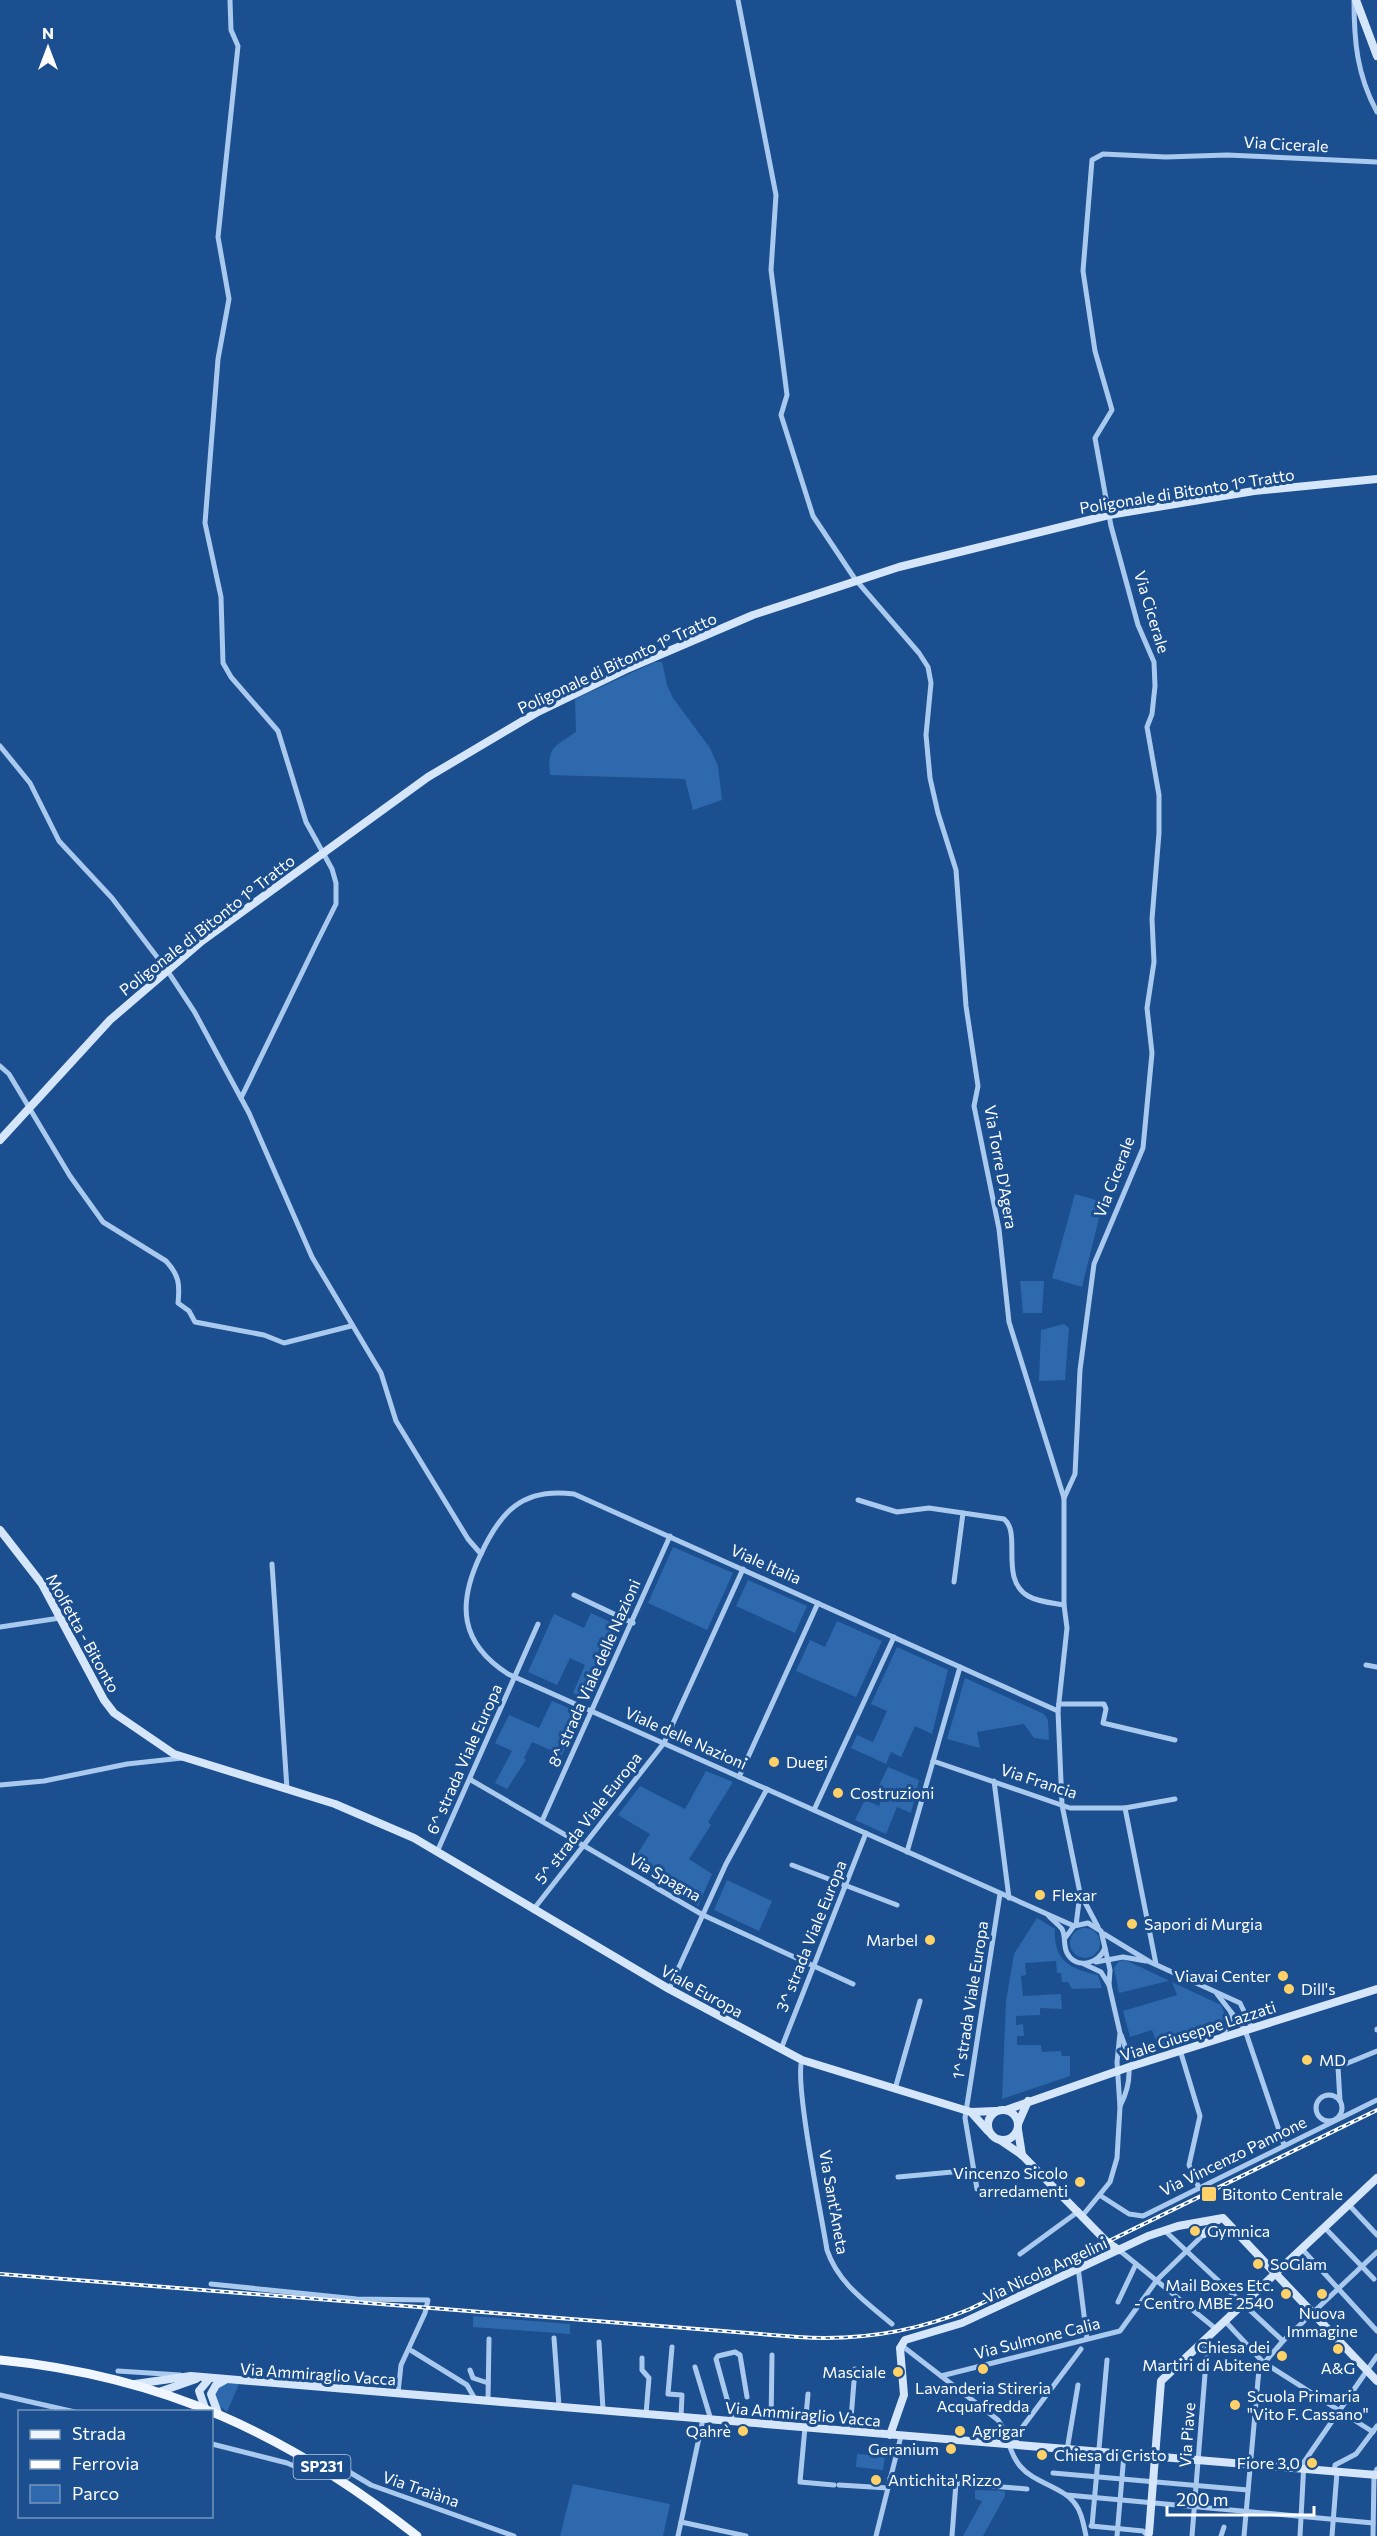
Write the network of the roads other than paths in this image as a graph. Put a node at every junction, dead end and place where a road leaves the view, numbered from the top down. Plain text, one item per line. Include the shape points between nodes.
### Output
1 (230, 0) edge
2 (738, 0) edge
3 (1355, 0) edge
4 (1377, 56) edge
5 (1377, 112) edge
6 (1377, 162) edge
7 (1377, 479) edge
8 (1109, 515) junction
9 (855, 579) junction
10 (0, 746) edge
11 (322, 852) junction
12 (167, 970) junction
13 (0, 1066) edge
14 (241, 1098) junction
15 (29, 1107) junction
16 (0, 1140) edge
17 (351, 1326) junction
18 (1065, 1498) junction
19 (858, 1500) dead end
20 (963, 1513) junction
21 (0, 1530) edge
22 (670, 1536) junction
23 (481, 1554) junction
24 (272, 1564) dead end
25 (743, 1569) junction
26 (954, 1582) dead end
27 (574, 1595) dead end
28 (818, 1603) junction
29 (1064, 1605) junction
30 (60, 1618) junction
31 (633, 1623) junction
32 (538, 1624) dead end
33 (0, 1626) edge
34 (894, 1637) junction
35 (1366, 1665) dead end
36 (960, 1666) junction
37 (1377, 1667) edge
38 (515, 1677) junction
39 (1059, 1704) junction
40 (1058, 1711) junction
41 (592, 1712) junction
42 (1175, 1740) dead end
43 (664, 1743) junction
44 (182, 1758) junction
45 (933, 1761) junction
46 (739, 1777) junction
47 (471, 1780) junction
48 (994, 1781) junction
49 (0, 1785) edge
50 (287, 1789) junction
51 (767, 1789) junction
52 (1175, 1799) dead end
53 (1062, 1805) junction
54 (1125, 1808) junction
55 (814, 1810) junction
56 (542, 1821) junction
57 (866, 1833) junction
58 (583, 1845) junction
59 (437, 1852) junction
60 (908, 1852) junction
61 (792, 1865) dead end
62 (846, 1886) junction
63 (1080, 1893) junction
64 (1000, 1894) junction
65 (1009, 1898) junction
66 (897, 1905) dead end
67 (533, 1910) junction
68 (1046, 1914) junction
69 (703, 1915) junction
70 (1075, 1925) junction
71 (1098, 1927) junction
72 (1104, 1934) junction
73 (1065, 1938) junction
74 (1105, 1948) junction
75 (1109, 1960) junction
76 (1091, 1963) junction
77 (1153, 1963) junction
78 (1083, 1964) junction
79 (815, 1968) junction
80 (853, 1984) dead end
81 (1109, 1985) junction
82 (669, 1989) junction
83 (1377, 1989) edge
84 (1216, 1992) junction
85 (920, 2001) dead end
86 (1231, 2012) junction
87 (1249, 2029) junction
88 (1120, 2033) junction
89 (1222, 2037) junction
90 (781, 2049) junction
91 (1180, 2050) junction
92 (1377, 2051) edge
93 (802, 2060) junction
94 (1129, 2067) junction
95 (1117, 2071) junction
96 (895, 2089) junction
97 (1377, 2100) edge
98 (1028, 2101) junction
99 (1340, 2101) junction
100 (1120, 2107) junction
101 (969, 2110) junction
102 (1005, 2110) junction
103 (996, 2111) junction
104 (1335, 2120) junction
105 (1018, 2126) junction
106 (989, 2132) junction
107 (1000, 2140) junction
108 (1284, 2145) junction
109 (1022, 2155) junction
110 (974, 2170) junction
111 (897, 2177) dead end
112 (1375, 2183) edge
113 (1199, 2188) junction
114 (977, 2189) dead end
115 (1101, 2196) junction
116 (1349, 2205) junction
117 (1081, 2213) junction
118 (1223, 2219) junction
119 (1202, 2223) junction
120 (1325, 2228) junction
121 (1164, 2230) junction
122 (1204, 2234) junction
123 (1377, 2235) edge
124 (1302, 2249) junction
125 (1119, 2250) junction
126 (1186, 2251) junction
127 (1377, 2252) edge
128 (1020, 2254) dead end
129 (1136, 2264) junction
130 (1362, 2266) junction
131 (1078, 2268) junction
132 (1276, 2272) junction
133 (1374, 2279) dead end
134 (1156, 2280) junction
135 (211, 2284) dead end
136 (1338, 2289) junction
137 (1118, 2302) dead end
138 (1243, 2303) junction
139 (1313, 2312) junction
140 (1225, 2321) junction
141 (892, 2324) dead end
142 (1216, 2329) junction
143 (1377, 2331) edge
144 (1208, 2336) junction
145 (554, 2338) dead end
146 (489, 2339) dead end
147 (1087, 2339) junction
148 (1283, 2341) junction
149 (599, 2342) dead end
150 (901, 2345) junction
151 (672, 2347) dead end
152 (1081, 2349) dead end
153 (412, 2351) dead end
154 (772, 2355) dead end
155 (1377, 2356) edge
156 (642, 2358) dead end
157 (0, 2360) edge
158 (1107, 2360) dead end
159 (1263, 2362) junction
160 (695, 2367) dead end
161 (855, 2369) dead end
162 (118, 2370) dead end
163 (470, 2370) dead end
164 (1367, 2370) junction
165 (191, 2376) junction
166 (941, 2376) junction
167 (209, 2379) junction
168 (226, 2380) junction
169 (1377, 2381) edge
170 (488, 2383) junction
171 (134, 2384) junction
172 (1078, 2385) dead end
173 (159, 2392) junction
174 (398, 2393) junction
175 (808, 2394) dead end
176 (0, 2395) edge
177 (747, 2397) dead end
178 (475, 2399) junction
179 (488, 2400) junction
180 (559, 2406) junction
181 (205, 2408) junction
182 (66, 2410) edge
183 (210, 2410) edge
184 (603, 2410) junction
185 (213, 2411) edge
186 (1338, 2411) junction
187 (218, 2413) junction
188 (646, 2414) junction
189 (681, 2417) junction
190 (707, 2419) junction
191 (733, 2421) junction
192 (771, 2425) junction
193 (1377, 2426) edge
194 (805, 2427) junction
195 (850, 2431) junction
196 (1373, 2432) junction
197 (890, 2435) junction
198 (901, 2436) junction
199 (213, 2444) edge
200 (1012, 2445) junction
201 (1067, 2450) junction
202 (1099, 2452) junction
203 (1124, 2454) junction
204 (1154, 2457) junction
205 (1199, 2460) junction
206 (1250, 2464) junction
207 (324, 2468) junction
208 (1302, 2469) junction
209 (1336, 2472) junction
210 (1053, 2473) dead end
211 (1376, 2473) edge
212 (1096, 2477) junction
213 (890, 2478) junction
214 (1122, 2480) junction
215 (1152, 2482) junction
216 (956, 2483) junction
217 (1197, 2486) junction
218 (888, 2488) junction
219 (1027, 2489) dead end
220 (1248, 2490) junction
221 (1067, 2495) junction
222 (1095, 2498) junction
223 (1120, 2501) junction
224 (1151, 2504) junction
225 (1195, 2507) junction
226 (1246, 2512) junction
227 (1300, 2516) junction
228 (1333, 2520) junction
229 (681, 2522) junction
230 (1373, 2523) junction
231 (1083, 2525) junction
232 (1092, 2526) junction
233 (1224, 2527) dead end
234 (1118, 2528) junction
235 (1148, 2535) edge
236 (417, 2536) edge
237 (514, 2536) edge
238 (678, 2536) edge
239 (746, 2536) edge
240 (876, 2536) edge
241 (952, 2536) edge
242 (1086, 2536) edge
243 (1117, 2536) edge
244 (1192, 2536) edge
245 (1221, 2536) edge
246 (1244, 2536) edge
247 (1300, 2536) edge
248 (1332, 2536) edge
249 (1373, 2536) edge

1 - 11 street via 231,30 238,46 218,237 229,298 218,359 205,523 221,597 223,663 278,731 306,822
2 - 9 street, Via Torre D'Agera via 776,195 771,270 787,395 781,415 813,516
3 - 4 street
3 - 5 street via 1361,76
6 - 8 street, Via Cicerale via 1103,154 1092,160 1083,271 1095,351 1112,410 1095,438
7 - 8 street, Poligonale di Bitonto 1° Tratto via 1254,491
8 - 9 street, Poligonale di Bitonto 1° Tratto
8 - 18 street, Via Cicerale via 1155,674 1152,714 1147,727 1160,795 1152,919 1154,962 1147,1008 1152,1053 1143,1148 1094,1264 1080,1370 1075,1474
9 - 11 street, Poligonale di Bitonto 1° Tratto via 753,615 536,713 428,777
9 - 18 street, Via Torre D'Agera via 928,667 931,683 926,735 930,778 956,870 966,1006 978,1086 974,1106 999,1229 1010,1322
10 - 12 street via 30,783 59,841 112,898
11 - 12 street, Poligonale di Bitonto 1° Tratto
11 - 14 street via 334,876 336,904
12 - 14 street
12 - 15 street, Poligonale di Bitonto 1° Tratto via 110,1020
13 - 15 street
14 - 17 street via 312,1257
15 - 16 street, Poligonale di Bitonto 1° Tratto
15 - 17 street via 96,1215 174,1270 180,1280 178,1303 189,1311 195,1323 264,1335 285,1343
17 - 23 street via 381,1373 396,1421
18 - 29 street, Via Torre D'Agera
19 - 20 street via 897,1512 929,1508
20 - 26 street
20 - 29 street via 1008,1522 1012,1568 1019,1588 1037,1600
21 - 30 street, Molfetta - Bitonto via 42,1584
22 - 23 street, Viale Italia via 582,1497 552,1493 532,1496 513,1507 494,1526
22 - 25 street, Viale Italia
22 - 31 street, 8^ strada Viale delle Nazioni
23 - 38 street, Viale delle Nazioni via 468,1584 466,1620 486,1658
24 - 50 street
25 - 28 street, Viale Italia
25 - 43 street, 5^ strada Viale Europa
27 - 31 street
28 - 34 street, Viale Italia
28 - 46 street
29 - 39 street, Via Torre D'Agera via 1067,1628
30 - 33 street
30 - 44 street, Molfetta - Bitonto via 94,1686 114,1713
31 - 41 street, 8^ strada Viale delle Nazioni
32 - 38 street, 6^ strada Viale Europa
34 - 36 street, Viale Italia
34 - 55 street
35 - 37 street
36 - 40 street, Viale Italia
36 - 45 street
38 - 41 street, Viale delle Nazioni
38 - 47 street, 6^ strada Viale Europa
39 - 40 street, Via Torre D'Agera
39 - 42 street via 1104,1704 1103,1723
40 - 53 street, Via Torre D'Agera
41 - 43 street, Viale delle Nazioni
41 - 56 street, 8^ strada Viale delle Nazioni
43 - 46 street, Viale delle Nazioni
43 - 58 street, 5^ strada Viale Europa
44 - 49 street
44 - 50 street, Molfetta - Bitonto
45 - 48 street, Via Francia
45 - 60 street
46 - 51 street, Viale delle Nazioni
47 - 56 street, Via Spagna
47 - 59 street, 6^ strada Viale Europa
48 - 53 street, Via Francia
48 - 65 street
50 - 59 street, Viale Europa via 349,1810
51 - 55 street, Viale delle Nazioni
51 - 69 street
52 - 54 street, Via Francia
53 - 54 street, Via Francia via 1078,1809
53 - 63 street, Via Torre D'Agera
54 - 77 street
55 - 57 street, Viale delle Nazioni
56 - 58 street, Via Spagna
57 - 60 street, Viale delle Nazioni
57 - 62 street, 3^ strada Viale Europa
58 - 67 street, 5^ strada Viale Europa
58 - 69 street, Via Spagna
59 - 67 street, Viale Europa
60 - 64 street, Viale delle Nazioni
61 - 62 street
62 - 66 street
62 - 79 street, 3^ strada Viale Europa
63 - 70 street
63 - 71 street
64 - 65 street, Viale delle Nazioni
64 - 101 street, 1^ strada Viale Europa
65 - 68 street, Viale delle Nazioni
67 - 82 street, Viale Europa
68 - 70 street, Viale delle Nazioni
68 - 73 street, Viale delle Nazioni
69 - 79 street, Via Spagna
69 - 82 street
70 - 71 street via 1088,1923
70 - 73 street
71 - 72 street
72 - 74 street
72 - 77 street
73 - 78 street via 1071,1958
74 - 75 street
74 - 76 street via 1100,1958
75 - 76 street
75 - 77 street via 1128,1957
75 - 81 street
76 - 78 street
77 - 84 street
78 - 81 street via 1101,1972
79 - 80 street, Via Spagna
79 - 90 street, 3^ strada Viale Europa
81 - 88 street
82 - 90 street, Viale Europa
83 - 87 street, Viale Giuseppe Lazzati
84 - 86 street
84 - 87 street via 1240,2002
85 - 96 street
86 - 87 street
86 - 89 street
87 - 89 street, Viale Giuseppe Lazzati
87 - 108 street
88 - 94 street
88 - 95 street
89 - 91 street, Viale Giuseppe Lazzati
90 - 93 street, Viale Europa
91 - 94 street, Viale Giuseppe Lazzati
91 - 113 street via 1200,2116 1190,2161
92 - 99 street via 1338,2067
93 - 96 street, Viale Europa
93 - 141 street, Via Sant'Aneta via 799,2069 832,2265
94 - 95 street, Viale Giuseppe Lazzati
94 - 100 street via 1128,2087
95 - 98 street, Viale Giuseppe Lazzati
95 - 100 street
96 - 101 street, Viale Europa
97 - 104 street, Via Vincenzo Pannone
98 - 102 street, Viale Giuseppe Lazzati
98 - 105 street
99 - 104 street via 1341,2113
99 - 104 street via 1326,2096 1317,2104 1317,2113 1323,2120
100 - 115 street via 1117,2158
101 - 103 street, Viale Europa
101 - 106 street
101 - 110 street, 1^ strada Viale Europa via 965,2118
102 - 103 street
102 - 105 street via 1014,2115
103 - 106 street via 989,2118
104 - 108 street, Via Vincenzo Pannone
105 - 107 street via 1013,2137
105 - 109 street
106 - 107 street
107 - 109 street
108 - 113 street, Via Vincenzo Pannone
109 - 117 street
110 - 111 street
110 - 114 street, 1^ strada Viale Europa
112 - 116 street
113 - 115 street, Via Vincenzo Pannone via 1143,2216 1129,2214
115 - 117 street
116 - 120 street
116 - 123 street
117 - 125 street
117 - 128 street
118 - 119 street, Via Nicola Angelini
118 - 122 street
118 - 132 street
119 - 121 street, Via Nicola Angelini
119 - 122 street
120 - 124 street
120 - 130 street
121 - 125 street, Via Nicola Angelini
121 - 126 street
122 - 126 street, Via Sulmone Calia
124 - 132 street
124 - 136 street
125 - 129 street
125 - 131 street, Via Nicola Angelini
126 - 134 street, Via Sulmone Calia
126 - 138 street
127 - 130 street
129 - 134 street
129 - 137 street
130 - 133 street
130 - 136 street
131 - 147 street
131 - 150 street, Via Nicola Angelini via 968,2320 909,2338
132 - 138 street
132 - 139 street
134 - 142 street
134 - 147 street, Via Sulmone Calia via 1120,2331
135 - 174 street via 357,2299 428,2300 401,2365
136 - 139 street
136 - 143 street
138 - 140 street
138 - 148 street
139 - 148 street
139 - 164 street
140 - 142 street
140 - 159 street
142 - 144 street
144 - 204 street via 1161,2381
144 - 205 street, Via Piave
145 - 180 street
146 - 170 street
147 - 166 street, Via Sulmone Calia
148 - 159 street
149 - 184 street
150 - 166 street
150 - 197 street via 905,2391
151 - 189 street via 668,2394 682,2395
152 - 200 street
153 - 178 street via 467,2385
154 - 192 street
155 - 164 street
156 - 188 street via 642,2370 649,2378
157 - 171 main road, SP231 via 62,2368
158 - 202 street
159 - 186 street
159 - 206 street via 1257,2384
160 - 190 street
161 - 195 street
162 - 165 street
163 - 170 street via 474,2378
164 - 169 street
164 - 186 street
165 - 167 street, Via Ammiraglio Vacca
165 - 171 street, Via Ammiraglio Vacca
166 - 200 street via 998,2420
167 - 168 street, Via Ammiraglio Vacca
167 - 173 street, Via Ammiraglio Vacca via 192,2380
167 - 181 street via 199,2391
168 - 174 street, Via Ammiraglio Vacca
168 - 187 street, Via Ammiraglio Vacca via 216,2385 211,2394
170 - 179 street
171 - 173 main road, SP231
172 - 201 street
173 - 181 main road, SP231
174 - 178 street, Via Ammiraglio Vacca
175 - 194 street
176 - 182 street
177 - 191 street via 740,2355 735,2352 718,2356
178 - 179 street, Via Ammiraglio Vacca
179 - 180 street, Via Ammiraglio Vacca
180 - 184 street, Via Ammiraglio Vacca
181 - 183 main road, SP231
184 - 188 street, Via Ammiraglio Vacca
185 - 187 main road, SP231
186 - 196 street
186 - 208 street
187 - 207 main road, SP231
188 - 189 street, Via Ammiraglio Vacca
189 - 190 street, Via Ammiraglio Vacca
190 - 191 street, Via Ammiraglio Vacca
190 - 229 street
191 - 192 street, Via Ammiraglio Vacca
192 - 194 street, Via Ammiraglio Vacca
193 - 196 street
194 - 195 street, Via Ammiraglio Vacca
194 - 218 street via 800,2482
195 - 197 street, Via Ammiraglio Vacca
196 - 209 street via 1356,2454 1335,2465
197 - 198 street, Via Ammiraglio Vacca
198 - 200 street, Via Ammiraglio Vacca
198 - 213 street
199 - 207 street, Via Traiàna via 287,2463 309,2474
200 - 201 street, Via Ammiraglio Vacca
200 - 221 street via 1020,2467
201 - 202 street, Via Ammiraglio Vacca
202 - 203 street, Via Ammiraglio Vacca
202 - 212 street
203 - 204 street, Via Ammiraglio Vacca
203 - 214 street
204 - 205 street, Via Ammiraglio Vacca
204 - 215 street
205 - 206 street, Via Ammiraglio Vacca
205 - 217 street, Via Piave
206 - 208 street, Via Ammiraglio Vacca
206 - 220 street
207 - 236 main road, SP231
207 - 237 street, Via Traiàna via 336,2464 371,2485
208 - 209 street, Via Ammiraglio Vacca
208 - 227 street
209 - 211 street, Via Ammiraglio Vacca
209 - 228 street
210 - 212 street
211 - 230 street
212 - 214 street
212 - 222 street
213 - 216 street
213 - 218 street
214 - 215 street
214 - 223 street
215 - 217 street
215 - 224 street
216 - 219 street
216 - 241 street
217 - 220 street
217 - 225 street, Via Piave
218 - 240 street
220 - 226 street
221 - 222 street
221 - 231 street via 1077,2506
222 - 223 street
222 - 232 street
223 - 224 street
223 - 234 street
224 - 225 street
224 - 235 street
225 - 226 street
225 - 244 street, Via Piave
226 - 227 street
226 - 246 street
227 - 228 street
227 - 247 street
228 - 230 street
228 - 248 street
229 - 238 street
229 - 239 street
230 - 249 street
231 - 232 street
231 - 242 street
232 - 234 street
233 - 245 street
234 - 235 street via 1143,2530
234 - 243 street

